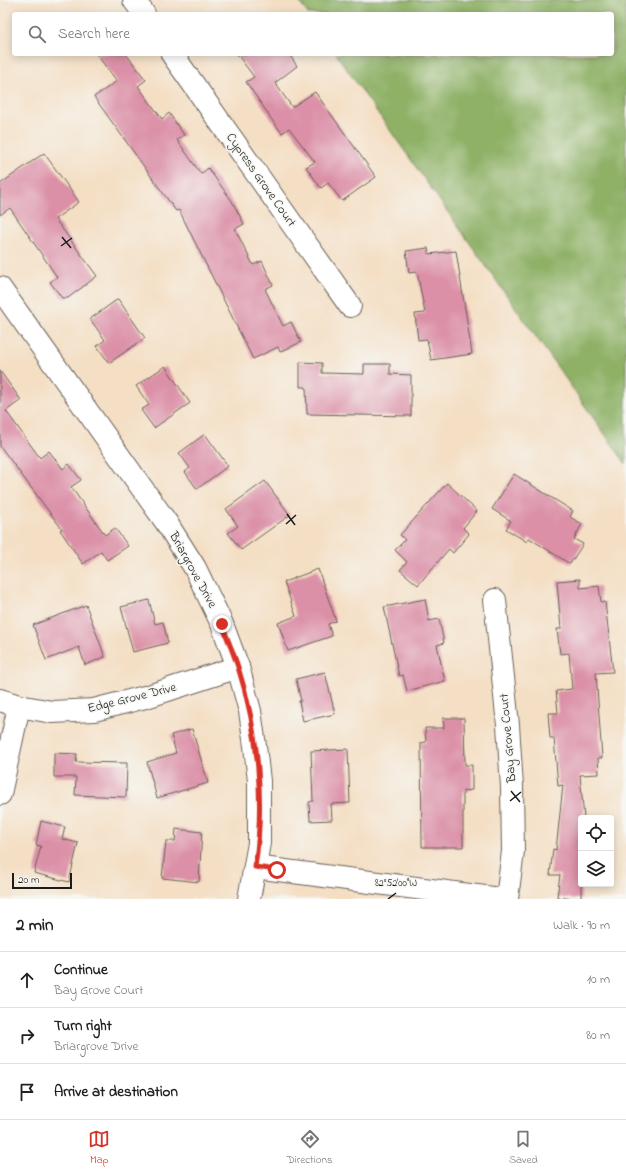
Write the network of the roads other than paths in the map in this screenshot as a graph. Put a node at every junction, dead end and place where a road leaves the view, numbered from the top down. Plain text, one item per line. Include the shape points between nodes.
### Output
1 (134, 0) edge
2 (143, 12) edge
3 (173, 56) edge
4 (0, 288) edge
5 (350, 306) dead end
6 (495, 600) dead end
7 (238, 667) junction
8 (9, 703) edge
9 (0, 794) edge
10 (255, 867) junction
11 (249, 899) edge
12 (500, 899) edge
13 (507, 899) edge

1 - 2 street
3 - 5 street, Cypress Grove Court
4 - 7 street, Briargrove Drive via 166,522 195,568 222,624
6 - 13 street, Bay Grove Court via 512,787 513,851
7 - 8 street, Edge Grove Drive via 149,696 94,710 52,712
7 - 10 street, Briargrove Drive via 250,711 259,781 259,843
8 - 9 street
10 - 11 street, Briargrove Drive
10 - 12 street

